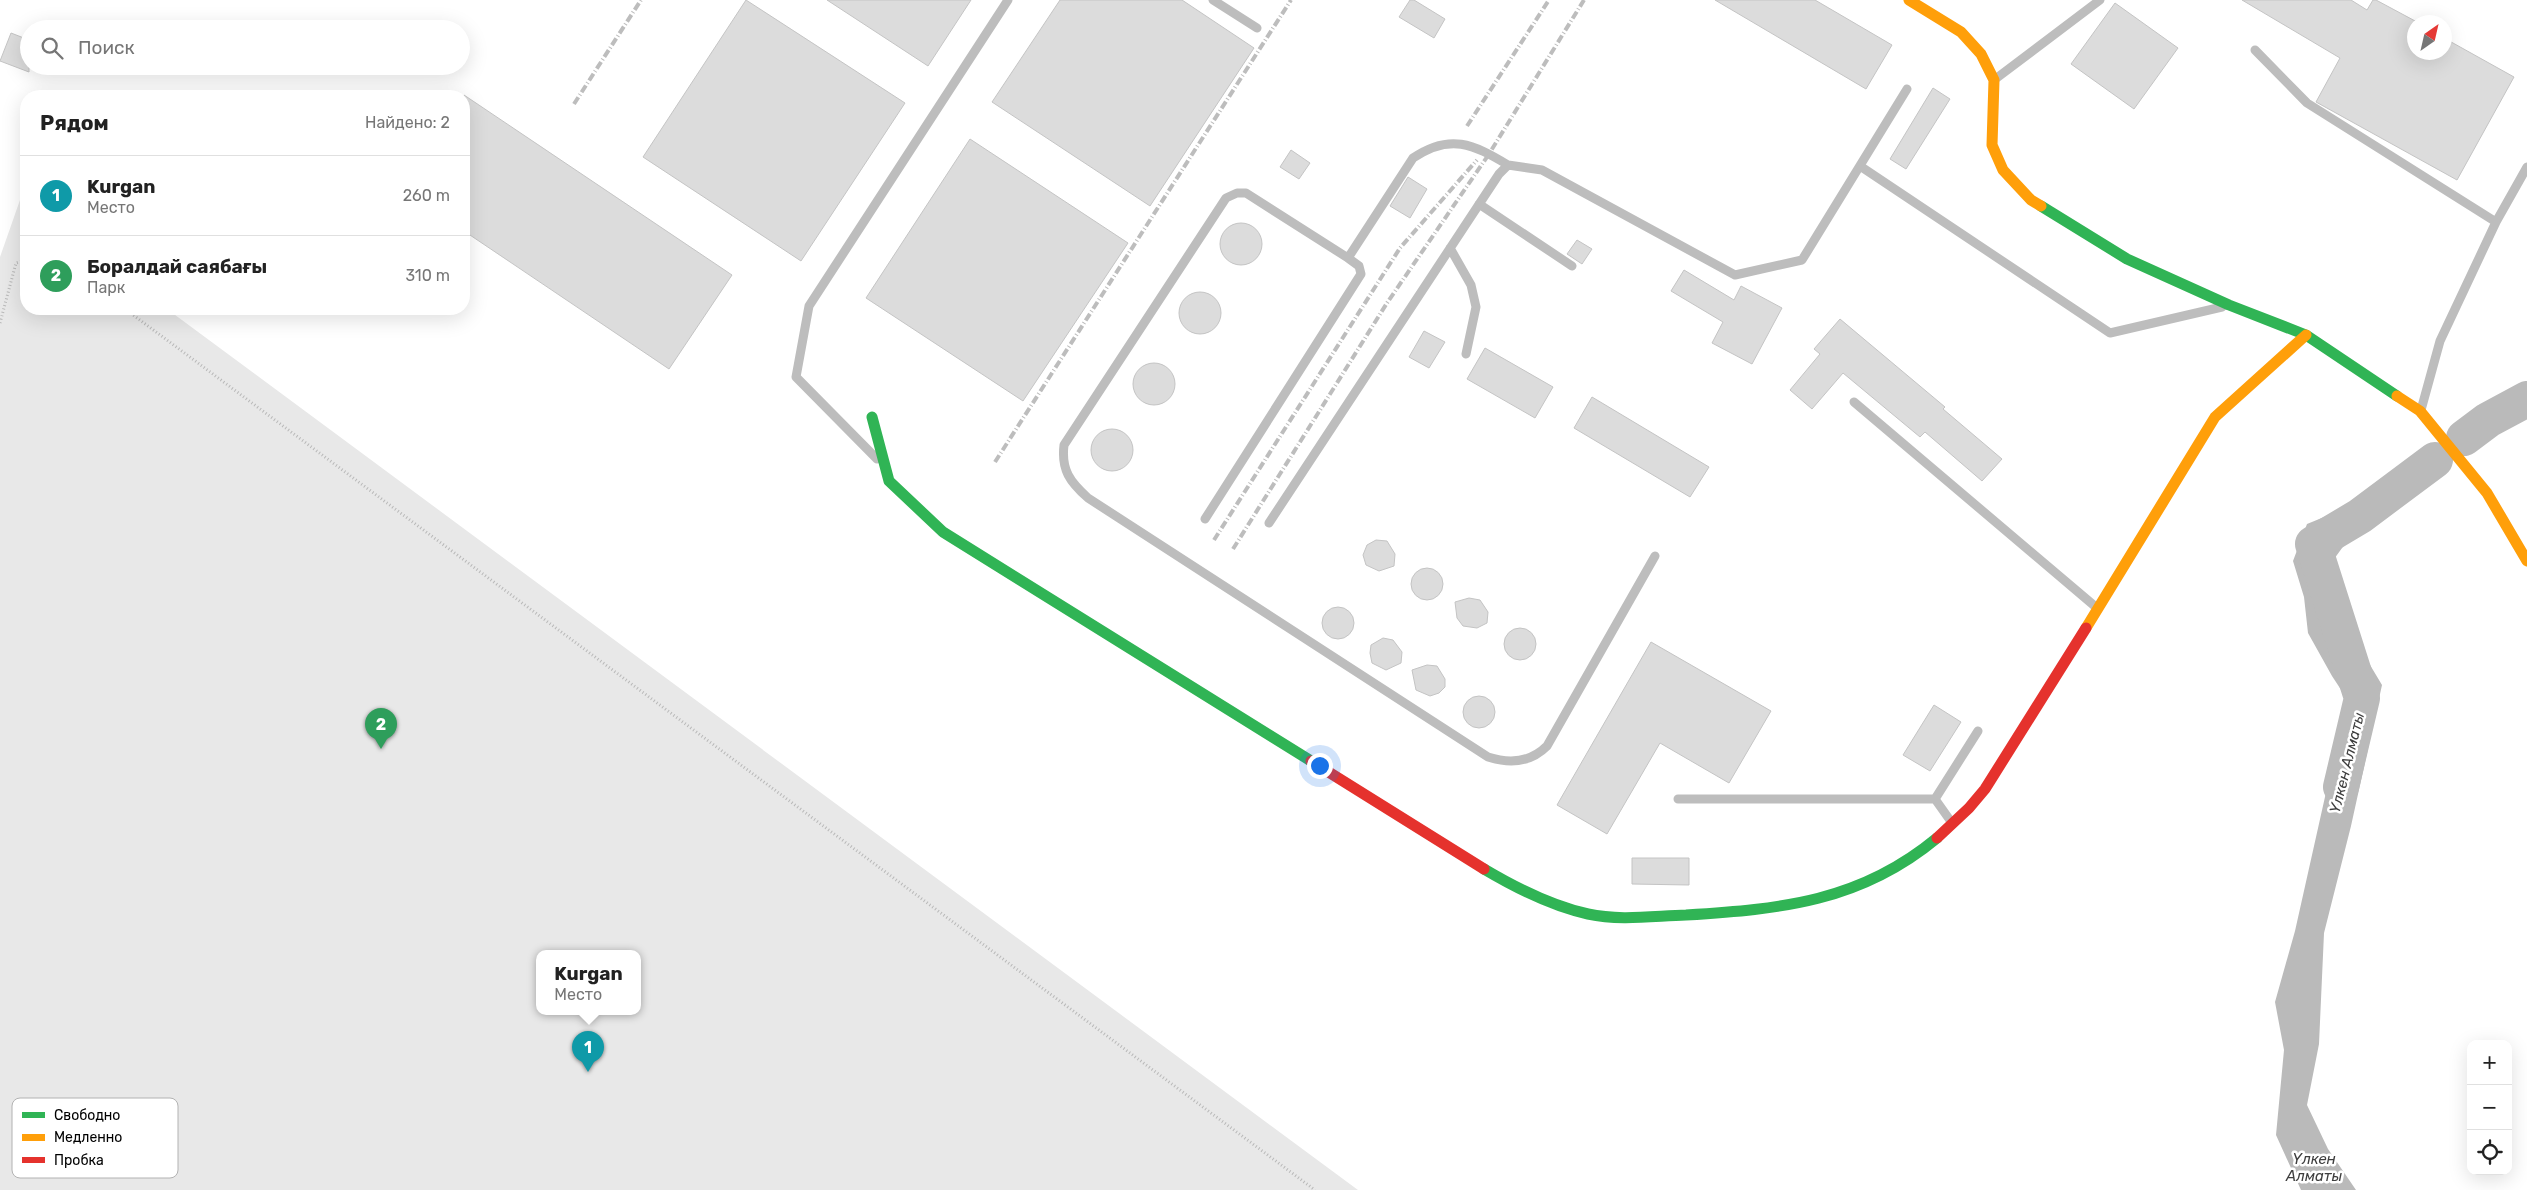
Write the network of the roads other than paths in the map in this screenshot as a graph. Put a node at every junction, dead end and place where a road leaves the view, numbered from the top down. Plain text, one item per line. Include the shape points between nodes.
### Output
1 (1008, 0) edge
2 (1213, 0) edge
3 (1909, 0) edge
4 (2100, 0) edge
5 (1257, 28) dead end
6 (2255, 50) dead end
7 (1994, 80) junction
8 (1908, 89) dead end
9 (1508, 165) junction
10 (1860, 166) junction
11 (2527, 167) edge
12 (1479, 204) junction
13 (2496, 222) junction
14 (1450, 248) junction
15 (1348, 258) junction
16 (1572, 266) dead end
17 (2229, 305) junction
18 (2306, 335) junction
19 (1466, 354) dead end
20 (1854, 402) dead end
21 (2420, 411) junction
22 (872, 417) dead end
23 (885, 467) junction
24 (1205, 519) dead end
25 (1269, 523) dead end
26 (1655, 556) dead end
27 (2527, 561) edge
28 (2098, 608) junction
29 (1978, 731) dead end
30 (1678, 799) dead end
31 (1935, 799) junction
32 (1952, 823) junction

1 - 23 lane via 809,306 796,377
2 - 5 lane
3 - 7 street via 1961,32 1981,54
4 - 7 lane
6 - 13 lane via 2307,104
7 - 17 street via 1992,145 2003,170 2031,200 2127,259
8 - 10 lane
9 - 10 lane via 1542,170 1735,274 1802,260
9 - 12 lane
9 - 15 lane via 1464,143 1426,149 1413,158
10 - 17 lane via 2110,333
11 - 13 lane
12 - 14 lane
12 - 16 lane
13 - 21 lane via 2440,341
14 - 19 lane via 1471,285 1476,307
14 - 25 lane
15 - 24 lane via 1359,266 1362,274
15 - 26 lane via 1246,193 1226,198 1064,444 1065,470 1073,485 1088,498 1488,757 1500,761 1514,762 1538,756 1547,746
17 - 18 street
18 - 21 street
18 - 28 street via 2215,417
20 - 28 lane
21 - 27 street via 2487,493
22 - 23 street
23 - 32 street via 889,481 943,532 1494,875 1528,894 1566,908 1616,918 1769,908 1818,900 1861,884 1901,862
28 - 32 street via 1989,782
29 - 31 lane
30 - 31 lane
31 - 32 lane

